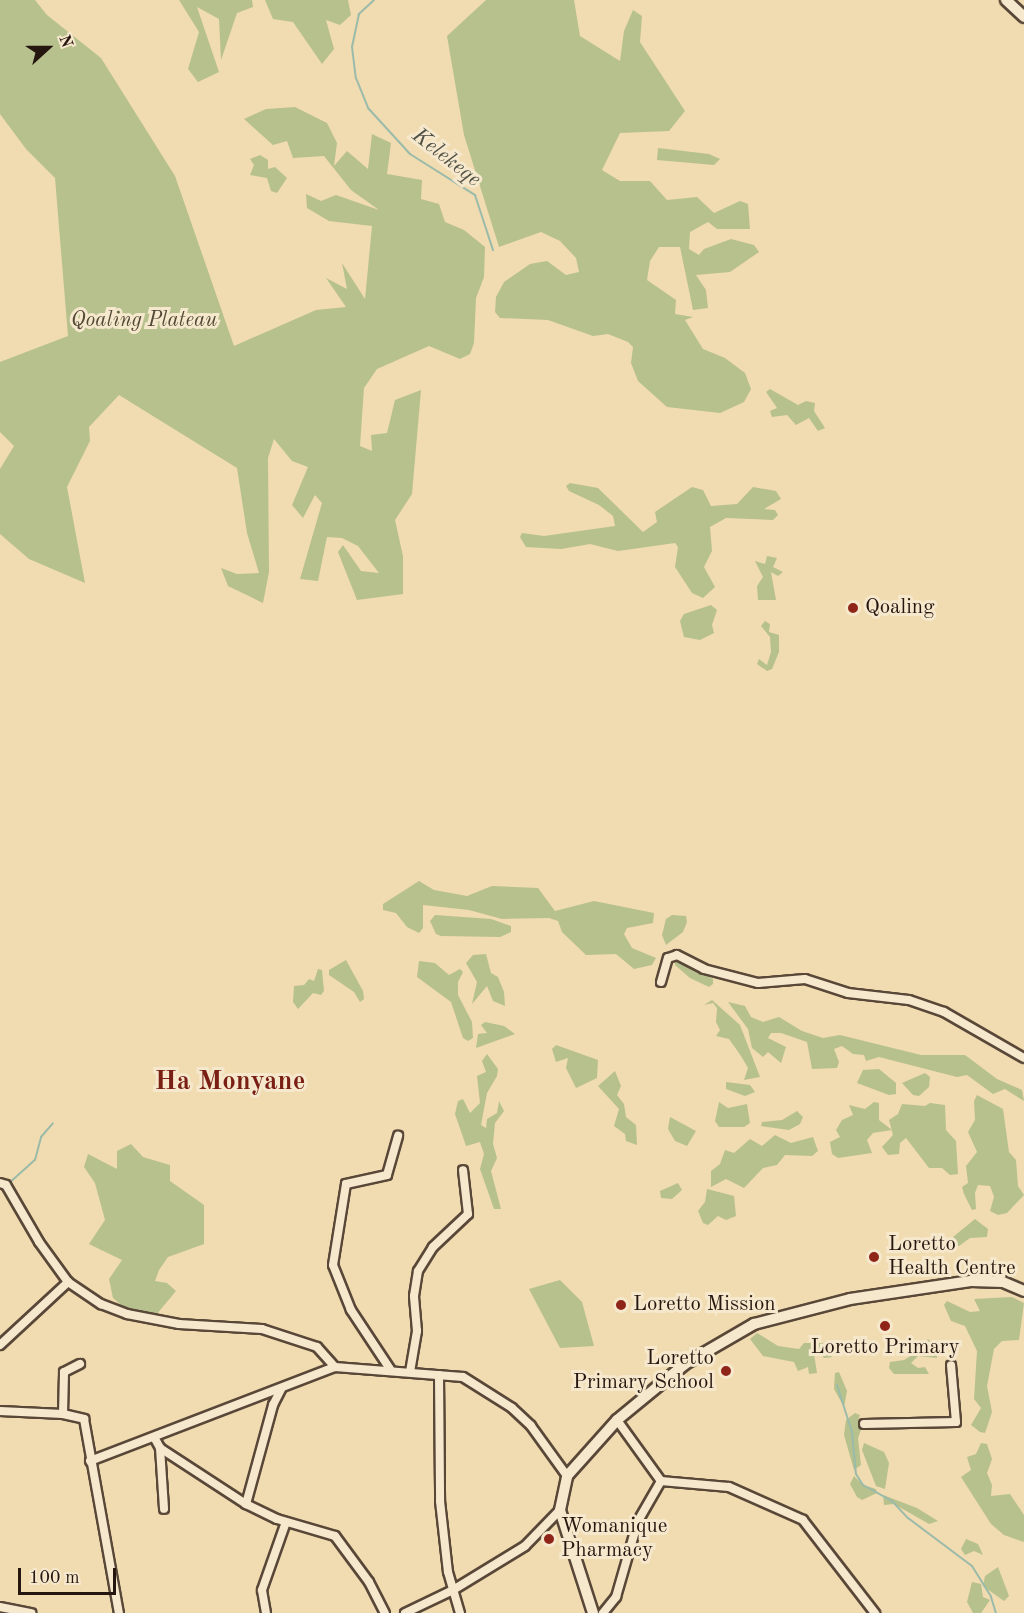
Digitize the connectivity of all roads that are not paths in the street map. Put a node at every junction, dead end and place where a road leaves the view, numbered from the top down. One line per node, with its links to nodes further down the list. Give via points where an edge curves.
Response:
1 (1006, 0): 2 (main road)
2 (1024, 17)
3 (661, 982): 4 (street, via 668,958 677,955 704,969 758,983 805,979 848,993 909,1000 944,1012)
4 (1024, 1058)
5 (398, 1136): 15 (street, via 387,1175 346,1184 333,1265 340,1289)
6 (463, 1170): 16 (street, via 468,1214 433,1247 418,1271 414,1296 417,1331)
7 (0, 1183): 8 (street, via 6,1185)
8 (68, 1282): 10 (street); 14 (street, via 101,1304 127,1314 178,1324 262,1329 316,1347)
9 (1024, 1291): 21 (main road, via 1002,1282 944,1282 787,1313 721,1341 685,1364)
10 (4, 1334): 11 (street)
11 (0, 1344)
12 (80, 1364): 20 (street, via 64,1371)
13 (951, 1365): 22 (street, via 956,1422)
14 (335, 1367): 15 (street); 18 (street)
15 (390, 1370): 16 (street)
16 (410, 1372): 17 (street)
17 (440, 1375): 26 (street, via 463,1377 512,1408 531,1426); 32 (street, via 440,1501)
18 (281, 1389): 23 (street); 28 (street)
19 (0, 1411): 20 (street)
20 (63, 1413): 25 (street, via 84,1419)
21 (617, 1420): 26 (main road); 27 (street)
22 (864, 1424)
23 (154, 1437): 24 (street); 25 (street)
24 (160, 1448): 28 (street); 29 (street)
25 (90, 1461): 35 (street)
26 (567, 1476): 30 (main road)
27 (661, 1482): 41 (street, via 638,1521 616,1597); 42 (street, via 729,1487 803,1520)
28 (246, 1504): 31 (street)
29 (164, 1509)
30 (560, 1510): 32 (street, via 525,1546); 40 (main road)
31 (286, 1522): 36 (street, via 262,1590); 37 (street, via 335,1536 369,1582)
32 (453, 1590): 38 (street); 39 (street)
33 (0, 1607): 34 (street)
34 (26, 1613)
35 (119, 1613)
36 (266, 1613)
37 (385, 1613)
38 (405, 1613)
39 (460, 1613)
40 (593, 1613)
41 (603, 1613)
42 (875, 1613)

